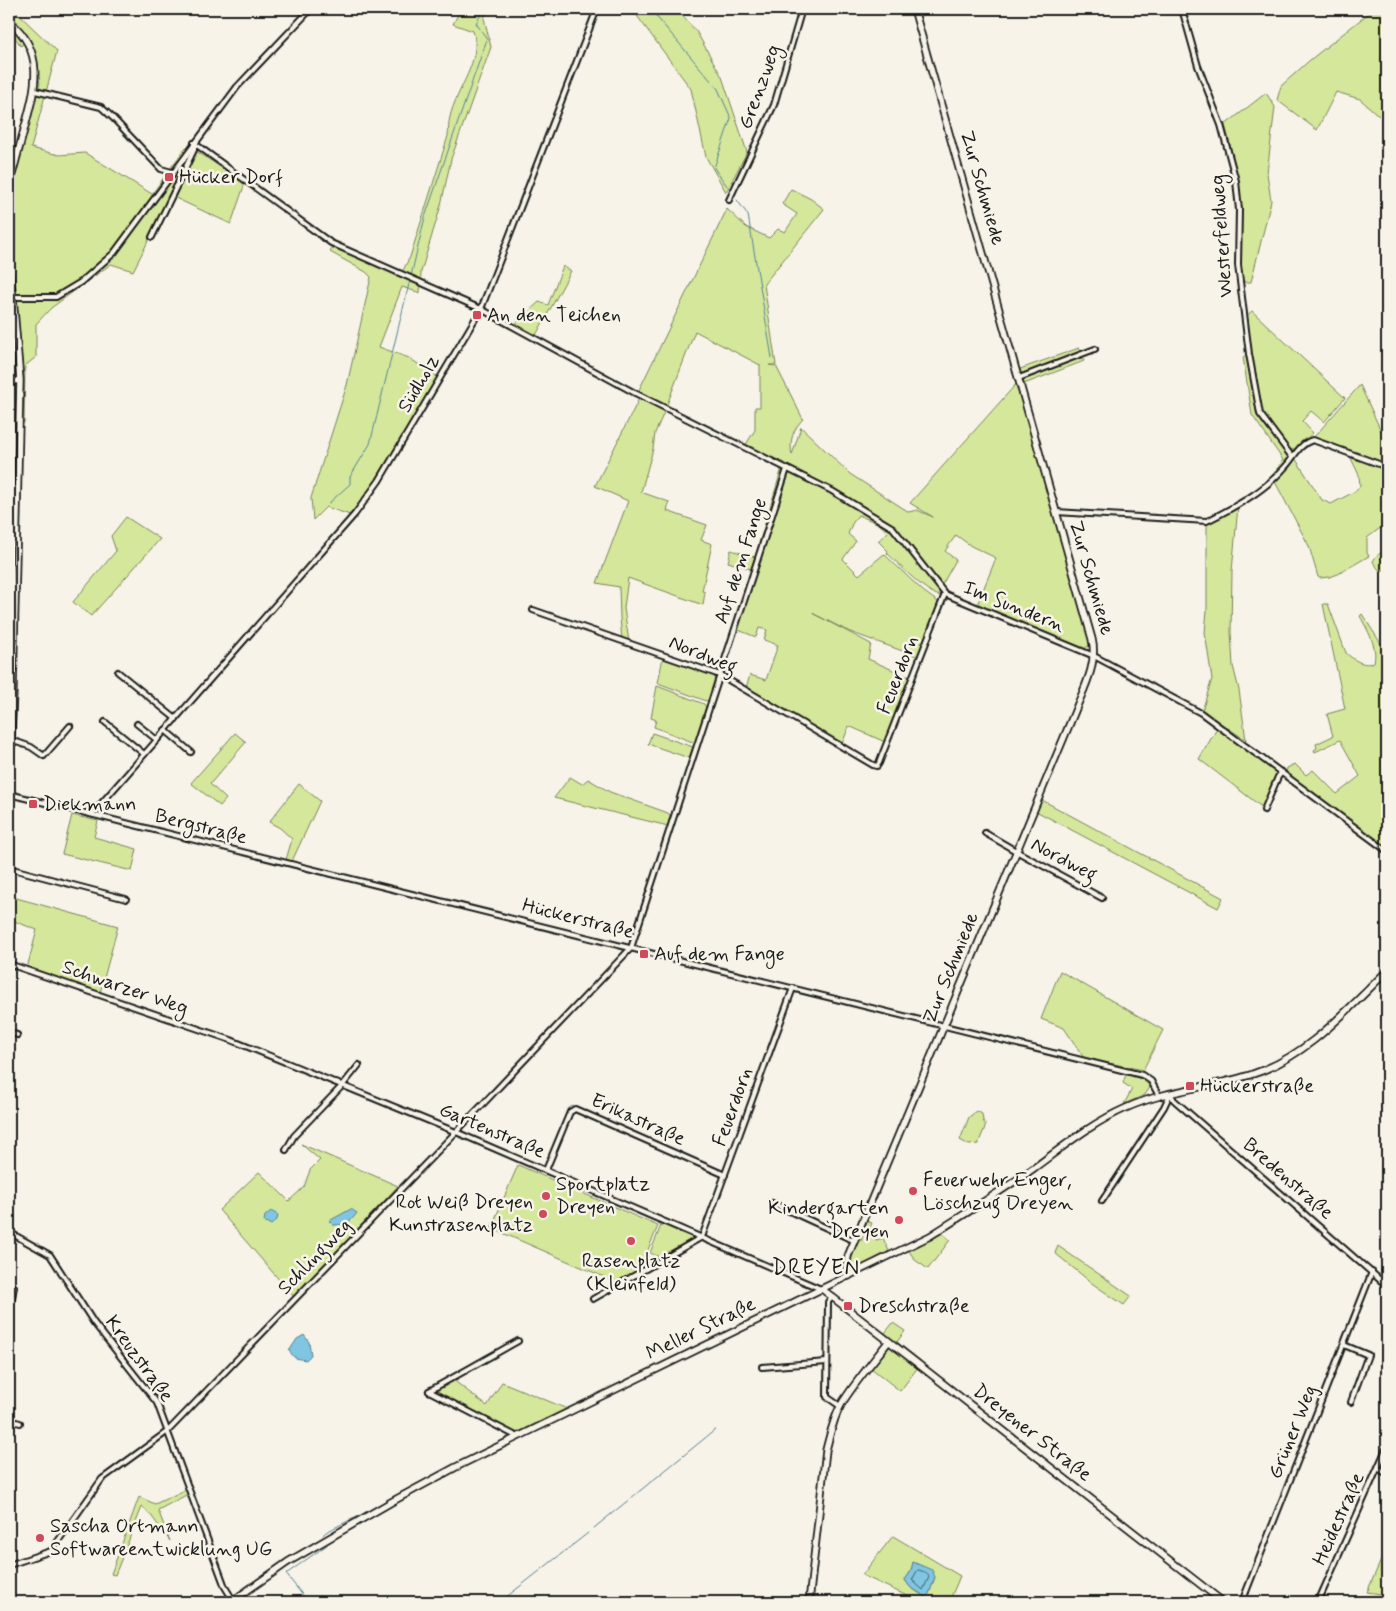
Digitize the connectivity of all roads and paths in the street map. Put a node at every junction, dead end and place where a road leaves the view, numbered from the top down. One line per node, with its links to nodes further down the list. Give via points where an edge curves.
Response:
1 (311, 9): 8 (street, via 237,87)
2 (597, 9): 17 (street, Südholz)
3 (802, 9): 13 (street, Grenzweg, via 774,106)
4 (914, 9): 19 (street, Zur Schmiede)
5 (1182, 9): 22 (street, Westerfeldweg, via 1198,66 1222,125 1236,181 1238,265 1260,414)
6 (9, 21): 7 (street, via 31,51)
7 (35, 91): 9 (street, via 100,107); 12 (street)
8 (194, 144): 10 (street); 14 (street); 17 (street, via 331,243)
9 (161, 169): 10 (street); 11 (street)
10 (172, 172): 11 (street)
11 (168, 177): 16 (street, via 114,253 81,282 56,297)
12 (9, 186)
13 (729, 200)
14 (152, 237)
15 (9, 270): 16 (street)
16 (11, 297): 20 (street)
17 (480, 309): 24 (street, Im Sundern); 31 (street, Südholz, via 370,494)
18 (1095, 349): 19 (street)
19 (1019, 378): 25 (street, Zur Schmiede)
20 (20, 380): 21 (street); 36 (street, via 13,545)
21 (9, 386)
22 (1292, 457): 23 (street, via 1313,440); 25 (street, via 1272,481 1206,521)
23 (1387, 467)
24 (787, 469): 26 (street, Im Sundern, via 832,491 893,528); 30 (street, Auf dem Fange)
25 (1056, 512): 28 (street, Zur Schmiede)
26 (945, 594): 28 (street, Im Sundern); 40 (street, Feuerdorn)
27 (533, 610): 30 (street, Nordweg)
28 (1094, 656): 41 (street, Im Sundern, via 1201,713); 48 (street, Zur Schmiede, via 1078,703)
29 (118, 672): 31 (street)
30 (720, 674): 40 (street, Nordweg); 53 (street, Auf dem Fange)
31 (176, 719): 35 (street, Südholz)
32 (105, 722): 39 (street)
33 (137, 724): 37 (street)
34 (70, 726): 36 (street, via 44,756)
35 (165, 730): 37 (street, Südholz); 38 (street)
36 (11, 740): 42 (street)
37 (157, 740): 39 (street, Südholz)
38 (190, 752)
39 (144, 754): 45 (street, Südholz)
40 (877, 766)
41 (1282, 772): 44 (street); 47 (street, Im Sundern)
42 (9, 774)
43 (9, 794): 45 (street, Bergstraße)
44 (1264, 810)
45 (92, 814): 50 (street, Bergstraße)
46 (985, 832): 48 (street, Nordweg)
47 (1387, 851)
48 (1016, 852): 51 (street, Nordweg); 57 (street, Zur Schmiede)
49 (9, 868): 52 (street)
50 (358, 880): 53 (street, Hückerstraße)
51 (1102, 898)
52 (126, 899)
53 (631, 948): 56 (street, Hückerstraße); 65 (street, Schlingweg)
54 (9, 964): 60 (street, Schwarzer Weg)
55 (1387, 970): 63 (street, Meller Straße, via 1315,1038 1275,1066 1236,1079)
56 (793, 988): 57 (street, Hückerstraße); 68 (street, Feuerdorn)
57 (945, 1026): 64 (street, Hückerstraße, via 1142,1075 1151,1081); 73 (street, Zur Schmiede)
58 (9, 1032): 59 (street)
59 (17, 1035)
60 (231, 1040): 62 (street, Gartenstraße)
61 (359, 1065): 62 (street)
62 (342, 1086): 65 (street, Gartenstraße); 66 (street, via 294,1136)
63 (1170, 1093): 64 (street, Meller Straße); 69 (street); 74 (street, Bredenstraße, via 1174,1100)
64 (1159, 1096): 75 (street, Meller Straße, via 1099,1122 930,1236)
65 (456, 1132): 67 (street, Gartenstraße); 91 (street, Schlingweg)
66 (286, 1150)
67 (546, 1170): 68 (street, Erikastraße, via 570,1112 576,1109); 72 (street, Gartenstraße)
68 (725, 1175): 72 (street, Feuerdorn)
69 (1102, 1201)
70 (772, 1204): 73 (street)
71 (9, 1232): 91 (street, Kreuzstraße, via 50,1255 94,1323 157,1403)
72 (702, 1237): 78 (street, Gartenstraße); 80 (street)
73 (855, 1241): 75 (street, Zur Schmiede, via 847,1260)
74 (1372, 1272): 76 (street, Bredenstraße); 84 (street, Grüner Weg)
75 (850, 1276): 78 (street, Meller Straße)
76 (1387, 1286)
77 (14, 1287): 81 (street)
78 (822, 1289): 79 (street, Dreyener Straße); 92 (street, Meller Straße)
79 (832, 1297): 83 (street, Dreyener Straße); 85 (street, via 828,1302)
80 (593, 1300)
81 (9, 1314)
82 (518, 1341): 92 (street, via 429,1391)
83 (888, 1342): 88 (street); 99 (street, Dreyener Straße)
84 (1344, 1344): 87 (street, via 1368,1355); 100 (street, Grüner Weg)
85 (827, 1362): 86 (street); 88 (street, via 827,1397)
86 (762, 1367)
87 (1351, 1402)
88 (840, 1406): 98 (street, via 826,1450)
89 (9, 1420): 90 (street)
90 (20, 1423)
91 (168, 1431): 96 (street, Schlingweg, via 102,1479 51,1551); 97 (street, Kreuzstraße)
92 (519, 1437): 97 (street, Meller Straße, via 384,1506 288,1562)
93 (1387, 1448): 94 (street, Heidestraße)
94 (1378, 1468): 95 (street); 101 (street, Heidestraße)
95 (1387, 1474)
96 (9, 1565)
97 (232, 1601)
98 (809, 1602)
99 (1223, 1602)
100 (1242, 1602)
101 (1318, 1602)

